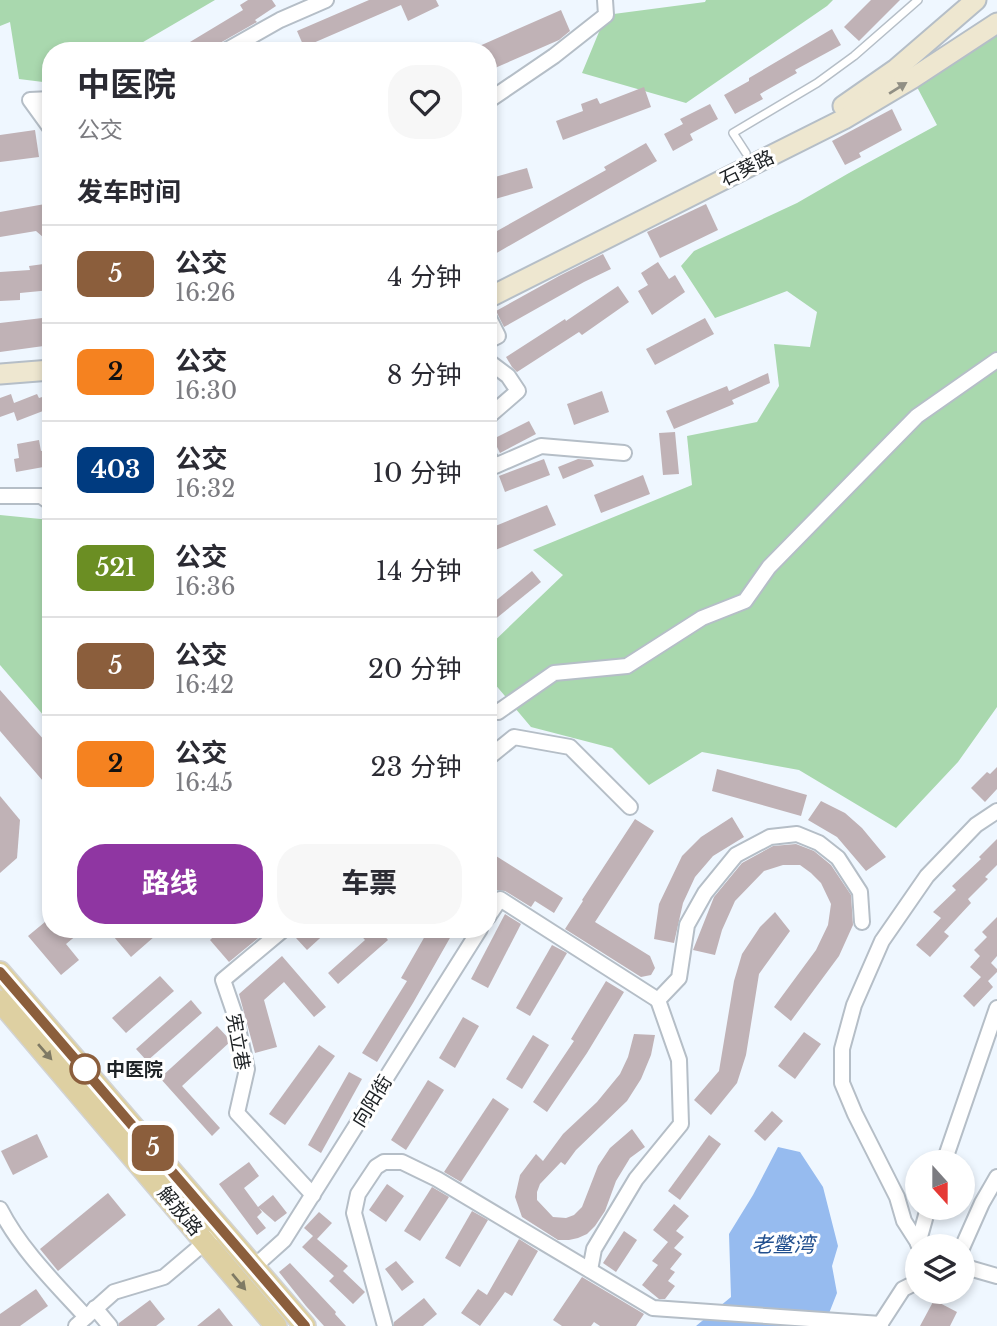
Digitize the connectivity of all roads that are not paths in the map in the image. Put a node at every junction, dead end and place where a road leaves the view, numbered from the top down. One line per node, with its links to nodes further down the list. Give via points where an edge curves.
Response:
1 (326, 0): 6 (street)
2 (605, 0): 7 (street, via 606,15)
3 (918, 0): 10 (lane, via 855,56 733,133)
4 (976, 0): 10 (main road, via 855,98)
5 (997, 23): 12 (main road, 石葵路, one-way to 5, via 844,120)
6 (241, 42)
7 (497, 95)
8 (42, 99): 9 (street, via 30,100)
9 (42, 117)
10 (746, 153): 11 (main road)
11 (497, 281)
12 (497, 294)
13 (997, 360): 24 (street, via 917,416 769,567 745,601 702,618 627,666 554,673)
14 (497, 368): 19 (street, via 517,391)
15 (42, 371): 16 (main road)
16 (0, 374)
17 (42, 383): 18 (main road)
18 (0, 386)
19 (497, 409)
20 (624, 453): 21 (street, via 541,446)
21 (497, 465)
22 (0, 496): 23 (street)
23 (42, 497)
24 (498, 712)
25 (497, 751): 26 (street, via 514,737 570,747)
26 (630, 807)
27 (997, 811): 40 (street, via 976,825 927,876 882,941 854,1005 842,1049 842,1083)
28 (497, 904): 33 (street, via 500,899)
29 (862, 922): 33 (street, via 860,892 838,858 797,834 770,837 736,855 705,893 687,925 679,978)
30 (274, 938): 38 (street, 宪立巷, via 223,981 247,1069 237,1113)
31 (474, 938): 38 (street, 向阳街)
32 (0, 972): 42 (main road, 解放路)
33 (658, 1000): 44 (street, via 679,1060 681,1124 636,1179 594,1249)
34 (0, 1001): 42 (main road, 解放路, one-way to 42)
35 (997, 1008): 36 (street)
36 (948, 1150)
37 (997, 1177): 41 (street)
38 (313, 1195): 43 (street, 向阳街, via 284,1240)
39 (0, 1209): 48 (street, via 11,1230)
40 (912, 1234)
41 (968, 1234)
42 (214, 1236): 43 (main road, 解放路); 48 (street, via 164,1277 114,1292); 51 (main road, 解放路, one-way to 51)
43 (255, 1266): 52 (main road, 解放路)
44 (590, 1270): 49 (street, via 653,1308); 53 (street, via 437,1179 402,1162 384,1162 358,1194 354,1213)
45 (975, 1270): 46 (street)
46 (997, 1276)
47 (905, 1288): 49 (street)
48 (86, 1317): 50 (street)
49 (880, 1325)
50 (110, 1326)
51 (276, 1326)
52 (305, 1326)
53 (385, 1326)

